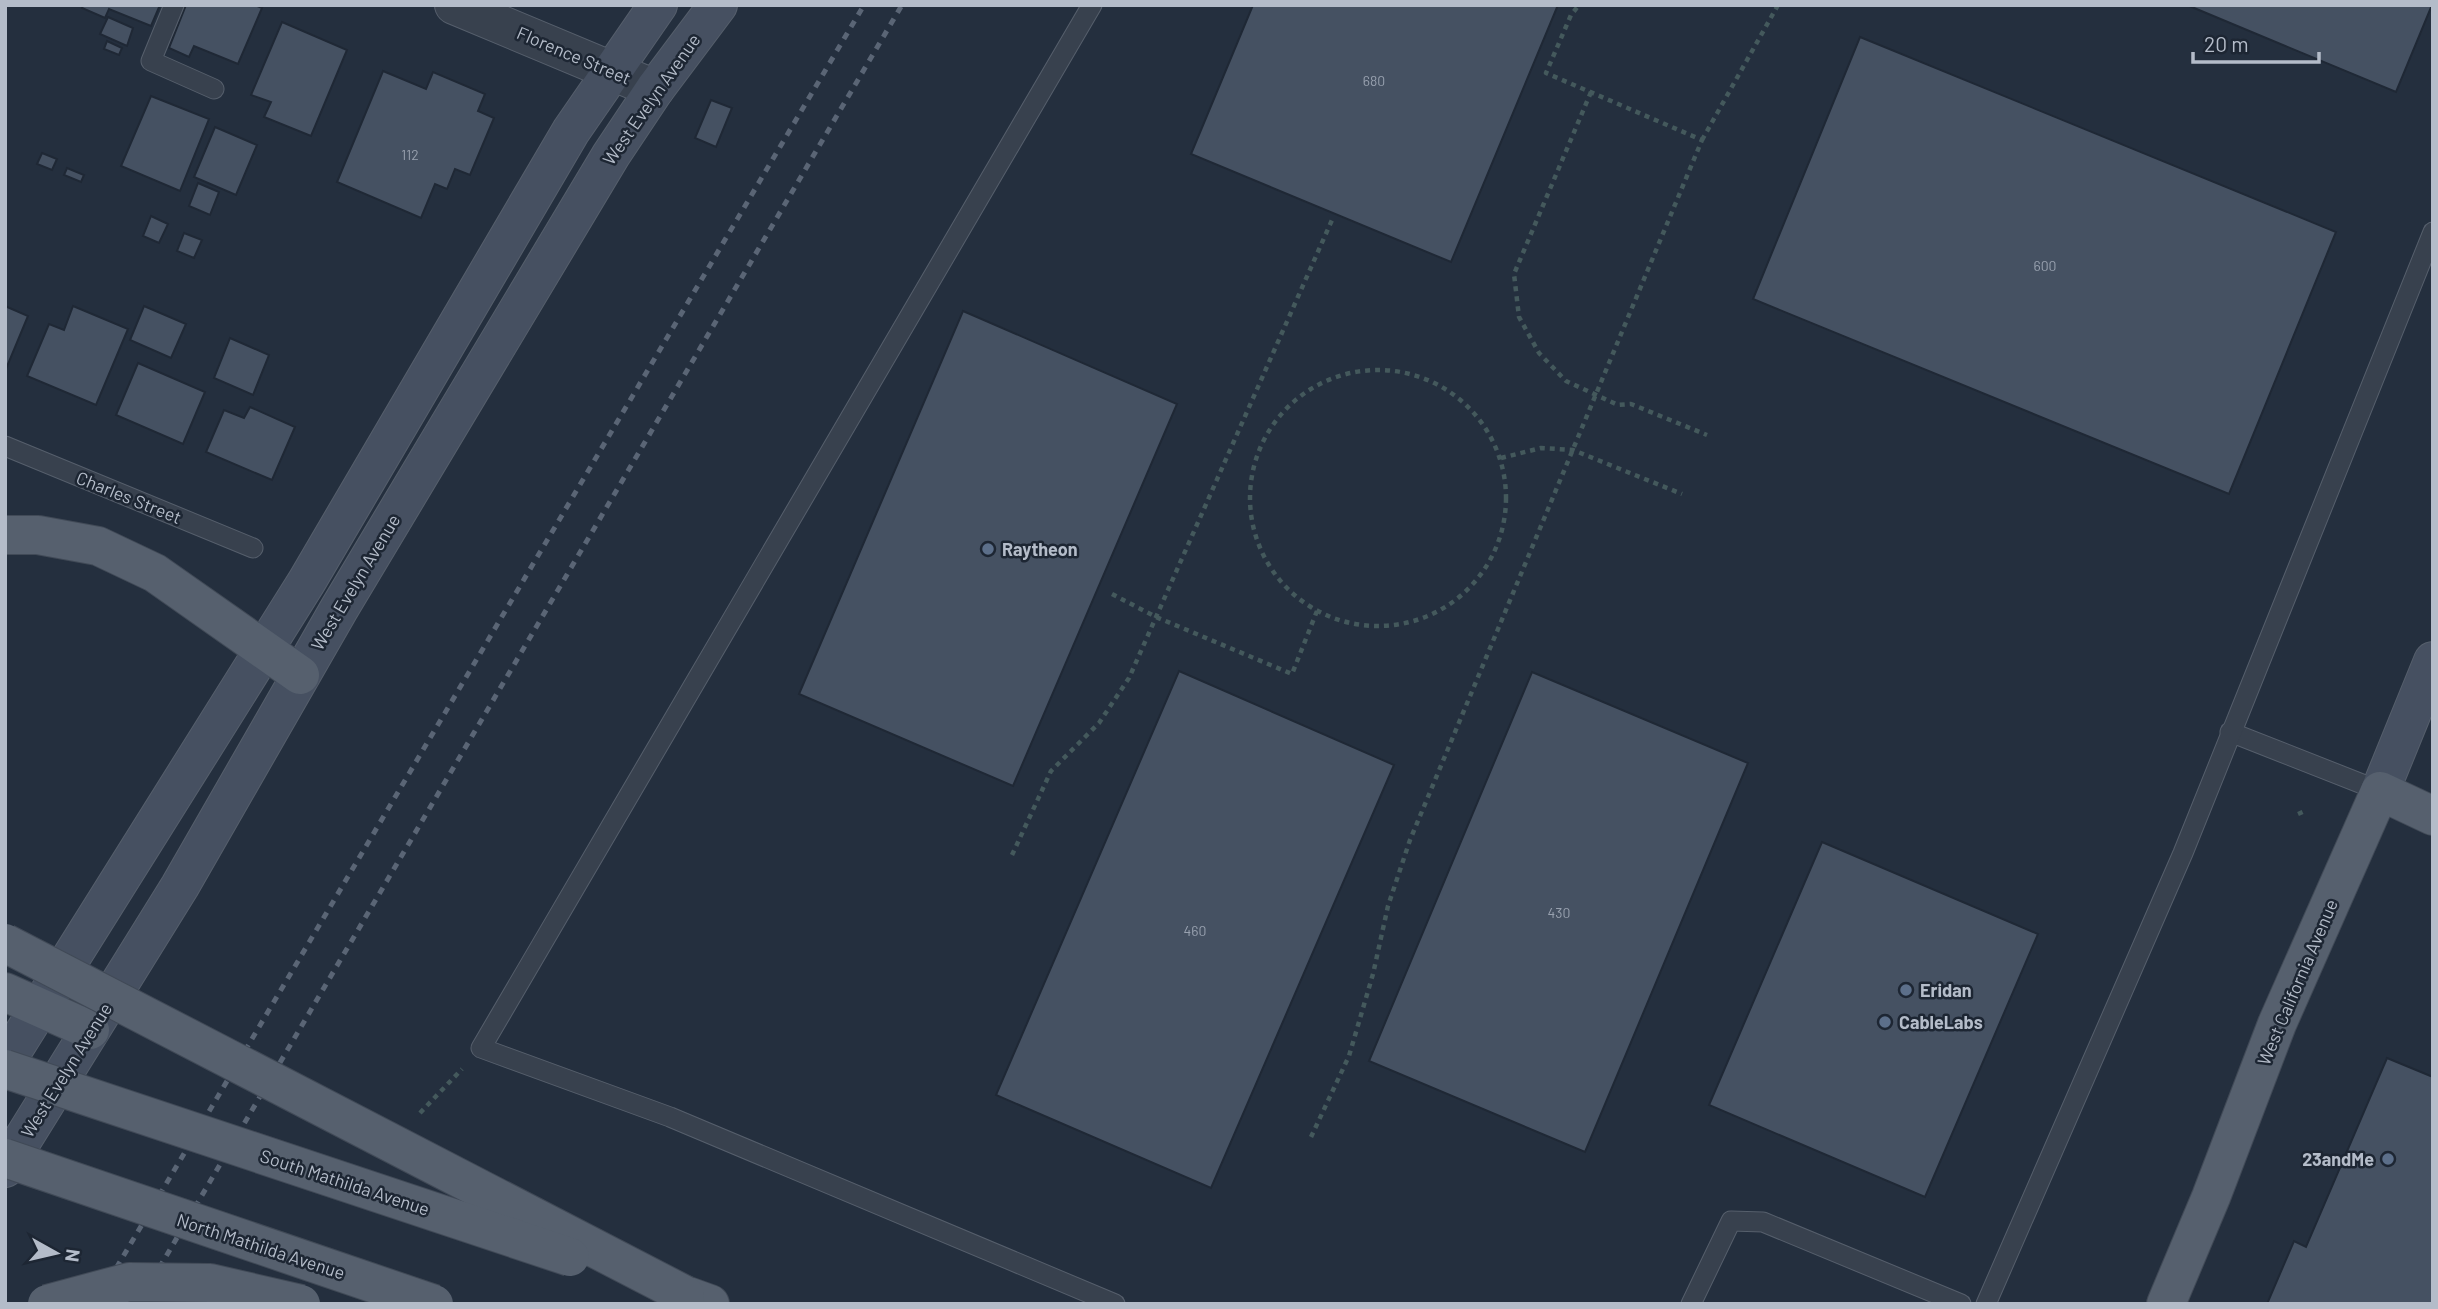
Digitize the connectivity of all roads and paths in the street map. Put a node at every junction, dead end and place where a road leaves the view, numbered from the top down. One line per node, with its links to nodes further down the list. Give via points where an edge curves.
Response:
1 (174, 5): 9 (lane, via 151,61)
2 (454, 5): 8 (street, Florence Street)
3 (657, 5): 8 (main road)
4 (718, 5): 10 (main road, West Evelyn Avenue)
5 (1092, 5): 39 (lane)
6 (1579, 5): 11 (path, via 1570,15 1546,73)
7 (1778, 5): 12 (path)
8 (611, 71): 10 (street, Florence Street); 26 (main road)
9 (214, 89)
10 (655, 89): 28 (main road, West Evelyn Avenue, via 534,281)
11 (1591, 92): 12 (path); 15 (path, via 1514,274 1519,317 1539,352 1566,381)
12 (1702, 140): 15 (path)
13 (1332, 220): 25 (path)
14 (2433, 232): 29 (lane)
15 (1596, 395): 16 (path); 18 (path)
16 (1707, 435)
17 (5, 446): 22 (lane, Charles Street)
18 (1573, 450): 19 (path, via 1541,447); 20 (path); 43 (path, via 1410,840 1349,1056)
19 (1501, 457): 24 (path, via 1506,515 1486,569 1468,591 1419,620 1390,626 1362,626); 24 (path, via 1471,408 1423,377 1395,370 1338,375 1289,405 1270,427 1257,453 1250,510 1268,565 1286,588)
20 (1682, 494)
21 (5, 535): 26 (main road, via 38,535 98,546 155,573)
22 (253, 548)
23 (1112, 594): 25 (path)
24 (1317, 611): 25 (path, via 1292,674)
25 (1156, 617): 34 (path, via 1129,678 1099,723 1051,771)
26 (262, 649): 28 (main road); 37 (main road)
27 (2433, 662): 30 (main road, West California Avenue)
28 (300, 675): 38 (main road, West Evelyn Avenue, via 180,886)
29 (2230, 732): 30 (lane); 53 (lane, via 2183,853)
30 (2380, 791): 33 (main road); 54 (main road, West California Avenue, via 2264,1055)
31 (2305, 811): 32 (path)
32 (2298, 814)
33 (2433, 816)
34 (1012, 855)
35 (5, 943): 46 (main road, bridge)
36 (5, 992): 37 (main road)
37 (41, 1007): 38 (main road); 40 (main road)
38 (90, 1030): 45 (main road, West Evelyn Avenue)
39 (481, 1048): 42 (path); 50 (lane, via 670,1117)
40 (5, 1063)
41 (5, 1069): 46 (main road, South Mathilda Avenue, bridge)
42 (416, 1116)
43 (1311, 1137)
44 (5, 1158): 49 (main road, North Mathilda Avenue, bridge)
45 (5, 1168)
46 (697, 1300)
47 (47, 1304): 48 (main road, bridge, via 130,1282 210,1283)
48 (301, 1304)
49 (435, 1304)
50 (1115, 1304)
51 (1691, 1304): 52 (lane, via 1731,1221 1763,1222)
52 (1961, 1304)
53 (1986, 1304)
54 (2166, 1304)

